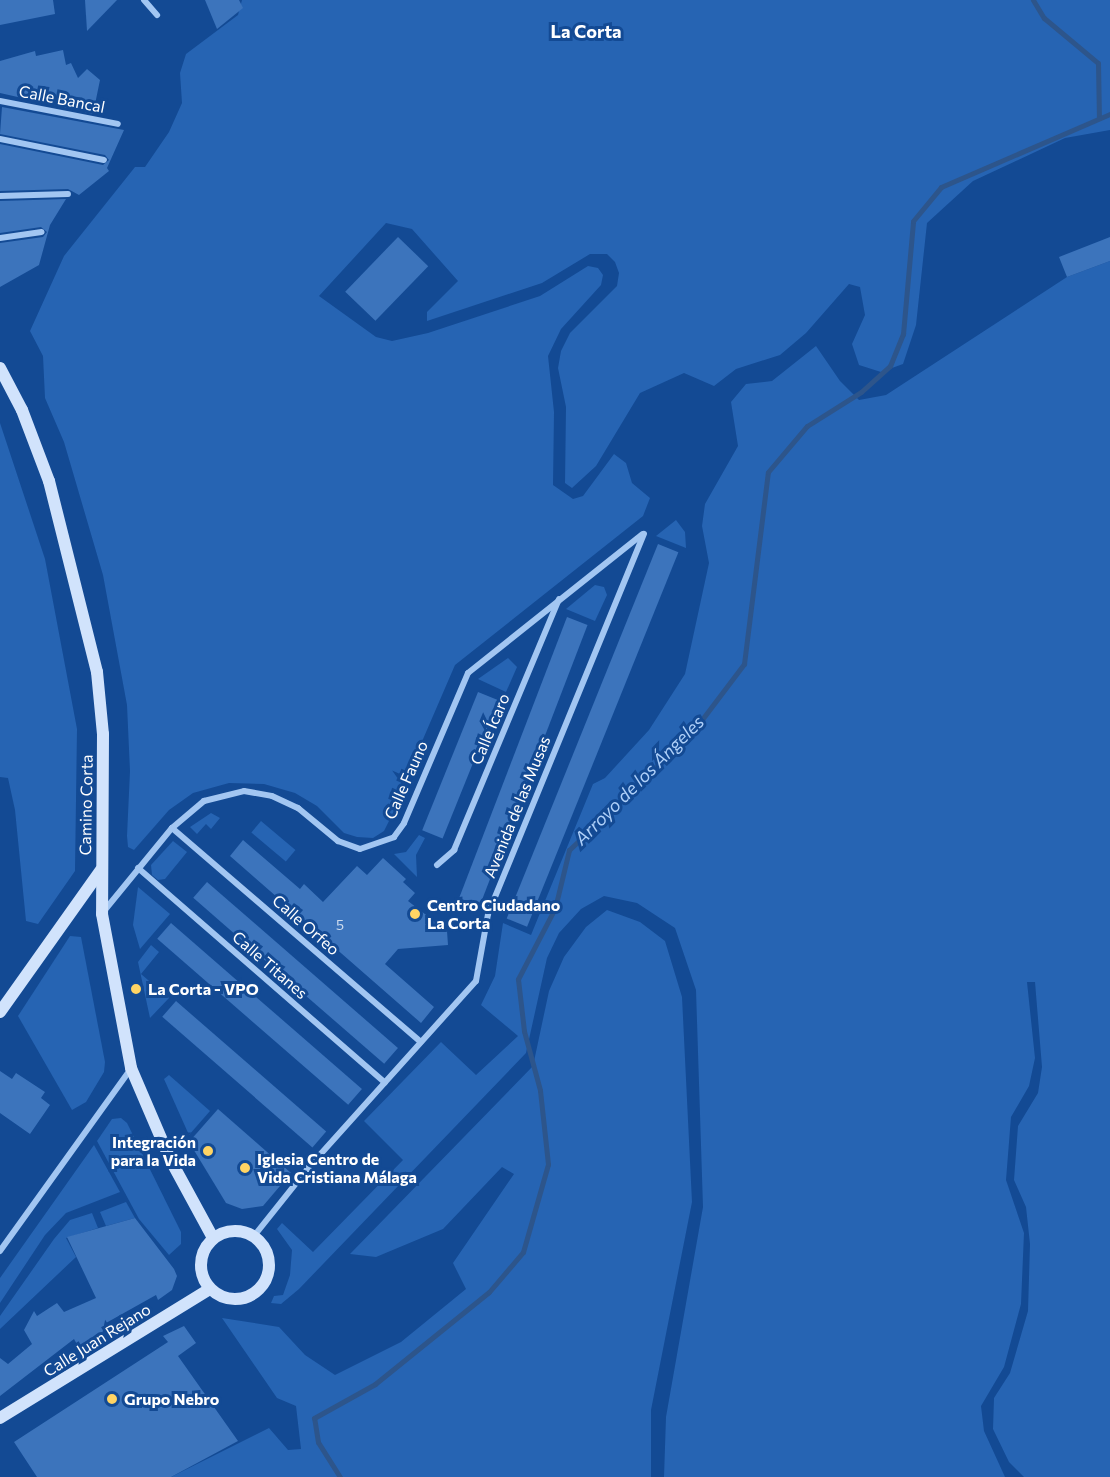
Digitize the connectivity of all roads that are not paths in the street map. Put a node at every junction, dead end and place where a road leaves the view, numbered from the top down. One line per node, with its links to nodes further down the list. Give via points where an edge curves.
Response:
1 (144, 0): 2 (street)
2 (157, 15)
3 (0, 101): 4 (street, Calle Bancal)
4 (118, 124)
5 (0, 139): 6 (street)
6 (104, 160)
7 (68, 194): 8 (street)
8 (0, 196)
9 (42, 232): 10 (street)
10 (0, 238)
11 (0, 368): 17 (street, Camino Corta, via 22,410 49,481 97,672 103,734)
12 (644, 534): 13 (street, Calle Fauno); 20 (street, Avenida de las Musas, via 488,914 476,981)
13 (559, 598): 14 (street, Calle Fauno, via 468,673 404,823 394,837 360,849 338,841 298,808 272,796 244,791 204,801); 15 (street, Calle Ícaro, via 454,850)
14 (172, 828): 16 (street, Calle Fauno); 20 (street, Calle Orfeo)
15 (437, 865)
16 (138, 868): 18 (street, Calle Fauno); 22 (street, Calle Titanes)
17 (101, 870): 18 (street, Camino Corta); 19 (street)
18 (102, 914): 21 (street, Camino Corta)
19 (0, 1012)
20 (421, 1042): 22 (street, Avenida de las Musas)
21 (131, 1068): 24 (street, Camino Corta, via 170,1160); 25 (street)
22 (385, 1083): 23 (street, Avenida de las Musas)
23 (254, 1236): 24 (street, via 233,1230); 26 (street, via 267,1252 269,1272 260,1290 242,1299 225,1298)
24 (213, 1238): 26 (street, via 202,1254 201,1273)
25 (0, 1251)
26 (210, 1289): 27 (street, Calle Juan Rejano)
27 (0, 1418)

